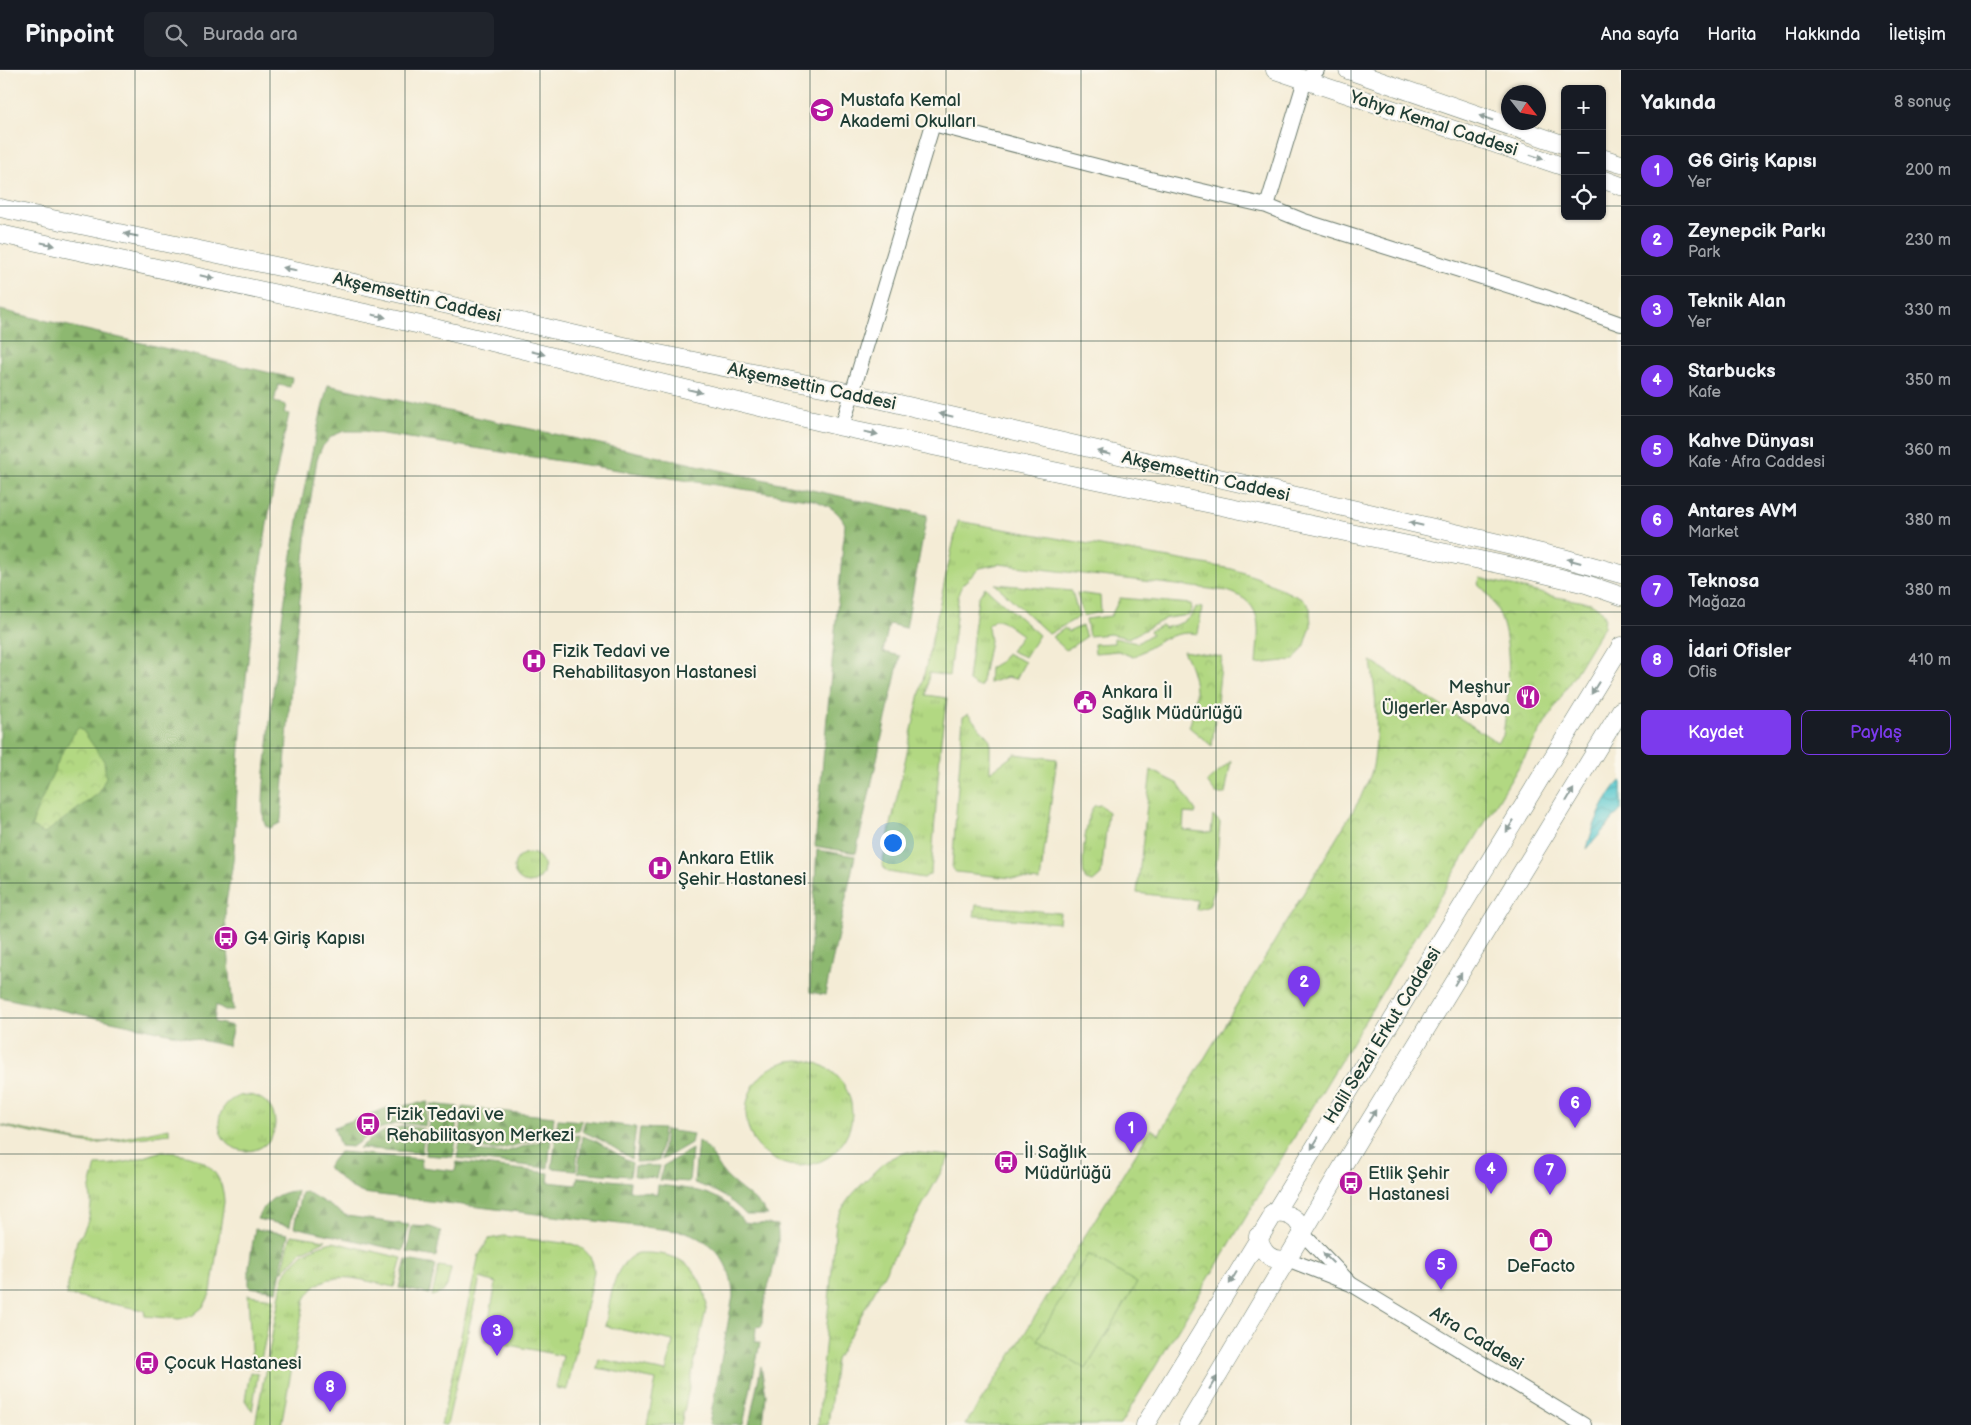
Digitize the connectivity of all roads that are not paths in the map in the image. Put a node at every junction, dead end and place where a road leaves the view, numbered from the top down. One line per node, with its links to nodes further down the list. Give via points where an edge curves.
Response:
1 (1275, 70): 3 (main road, Yahya Kemal Caddesi)
2 (1348, 70): 4 (main road, Yahya Kemal Caddesi, one-way to 2)
3 (1311, 75): 7 (main road, Yahya Kemal Caddesi, one-way to 7); 10 (street)
4 (1561, 144)
5 (1606, 159): 6 (main road)
6 (1621, 164)
7 (1561, 165)
8 (1606, 180): 9 (main road)
9 (1621, 186)
10 (1267, 206): 13 (street, via 1304,221); 14 (street, via 933,124)
11 (0, 208): 14 (main road, Akşemsettin Caddesi, one-way to 11)
12 (0, 234): 15 (main road, Akşemsettin Caddesi, one-way to 15, via 430,327)
13 (1621, 324)
14 (852, 393): 15 (street); 16 (main road, Akşemsettin Caddesi, one-way to 14, via 1573,560)
15 (842, 426): 17 (main road, Akşemsettin Caddesi, one-way to 17, via 1523,569)
16 (1621, 574)
17 (1621, 596)
18 (1621, 646): 20 (main road, Halil Sezai Erkut Caddesi, one-way to 20)
19 (1621, 710): 21 (main road, Halil Sezai Erkut Caddesi, one-way to 19)
20 (1272, 1213): 21 (main road, via 1294,1217); 22 (main road, Halil Sezai Erkut Caddesi)
21 (1303, 1234): 23 (main road, Halil Sezai Erkut Caddesi); 24 (street, Afra Caddesi, one-way to 21)
22 (1258, 1236): 23 (main road, via 1268,1256); 25 (main road, Halil Sezai Erkut Caddesi, one-way to 25)
23 (1287, 1260): 24 (street, Afra Caddesi); 26 (main road, Halil Sezai Erkut Caddesi, one-way to 23)
24 (1352, 1284): 27 (street, Afra Caddesi)
25 (1145, 1425)
26 (1188, 1425)
27 (1584, 1425)

